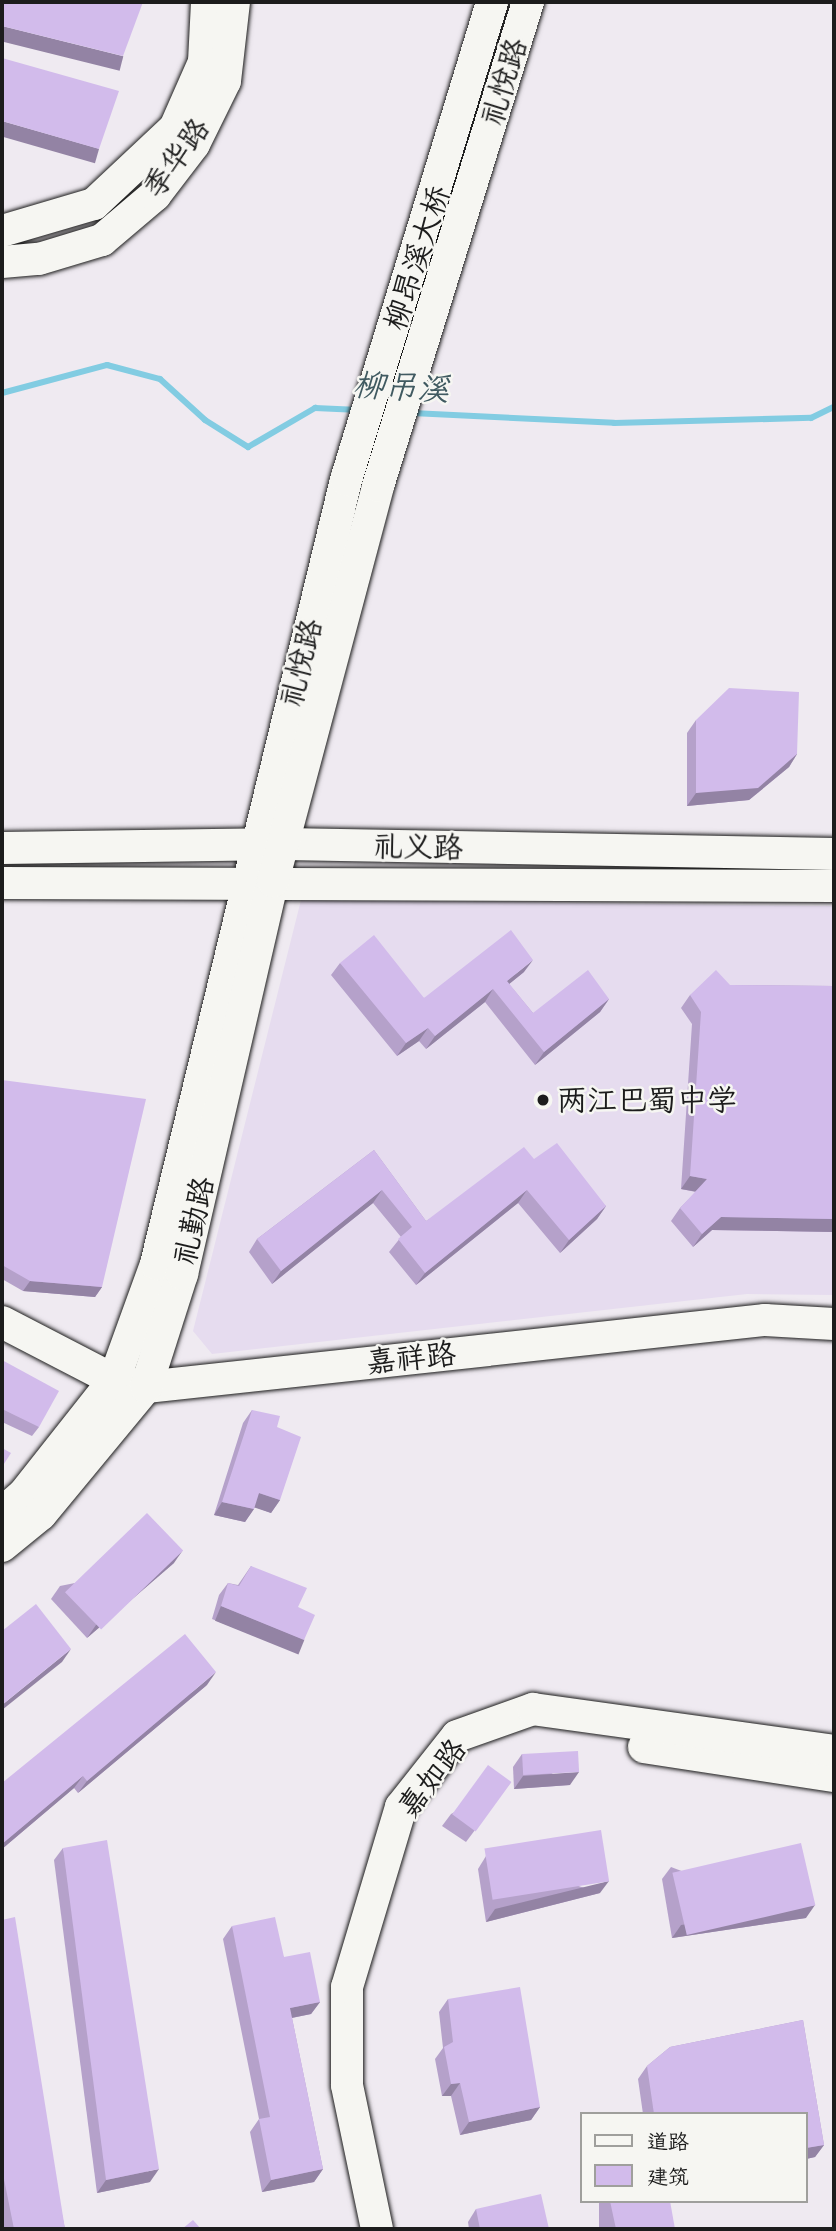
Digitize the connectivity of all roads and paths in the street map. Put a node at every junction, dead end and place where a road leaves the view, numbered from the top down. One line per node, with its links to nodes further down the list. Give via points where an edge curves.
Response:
1 (208, 2): 7 (main road, 季华路, via 204,62 175,128 94,204)
2 (234, 2): 8 (main road, 季华路, via 225,81 194,144 155,195 102,240 39,259)
3 (492, 2): 5 (main road, 礼悦路)
4 (528, 2): 6 (main road, 礼悦路)
5 (449, 155): 9 (main road, 柳昂溪大桥)
6 (480, 162): 10 (main road, 柳昂溪大桥)
7 (2, 232)
8 (2, 262)
9 (346, 480): 11 (main road, 礼悦路)
10 (378, 486): 11 (main road, 礼悦路)
11 (270, 845): 12 (main road, 礼义路); 13 (main road, 礼义路); 14 (main road, 礼勤路)
12 (2, 848)
13 (834, 855)
14 (259, 882): 15 (main road, 礼义路); 16 (main road, 礼义路); 19 (main road, 礼勤路, via 156,1264); 20 (main road, 礼勤路, via 182,1274)
15 (2, 883)
16 (834, 886)
17 (2, 1322): 19 (main road, 嘉祥路)
18 (834, 1324): 20 (main road, 嘉祥路, via 765,1320)
19 (114, 1380): 20 (main road, 嘉祥路); 21 (main road, 礼勤路, via 24,1494)
20 (146, 1387): 22 (main road, 礼勤路, via 41,1514)
21 (2, 1513)
22 (2, 1546)
23 (834, 1751): 25 (main road, 嘉如路, via 533,1709 457,1736 401,1807 347,1987 347,2085)
24 (834, 1776): 26 (main road, 嘉如路, via 536,1730 470,1751 417,1814 387,1897 366,1988 367,2085)
25 (377, 2229)
26 (397, 2229)

